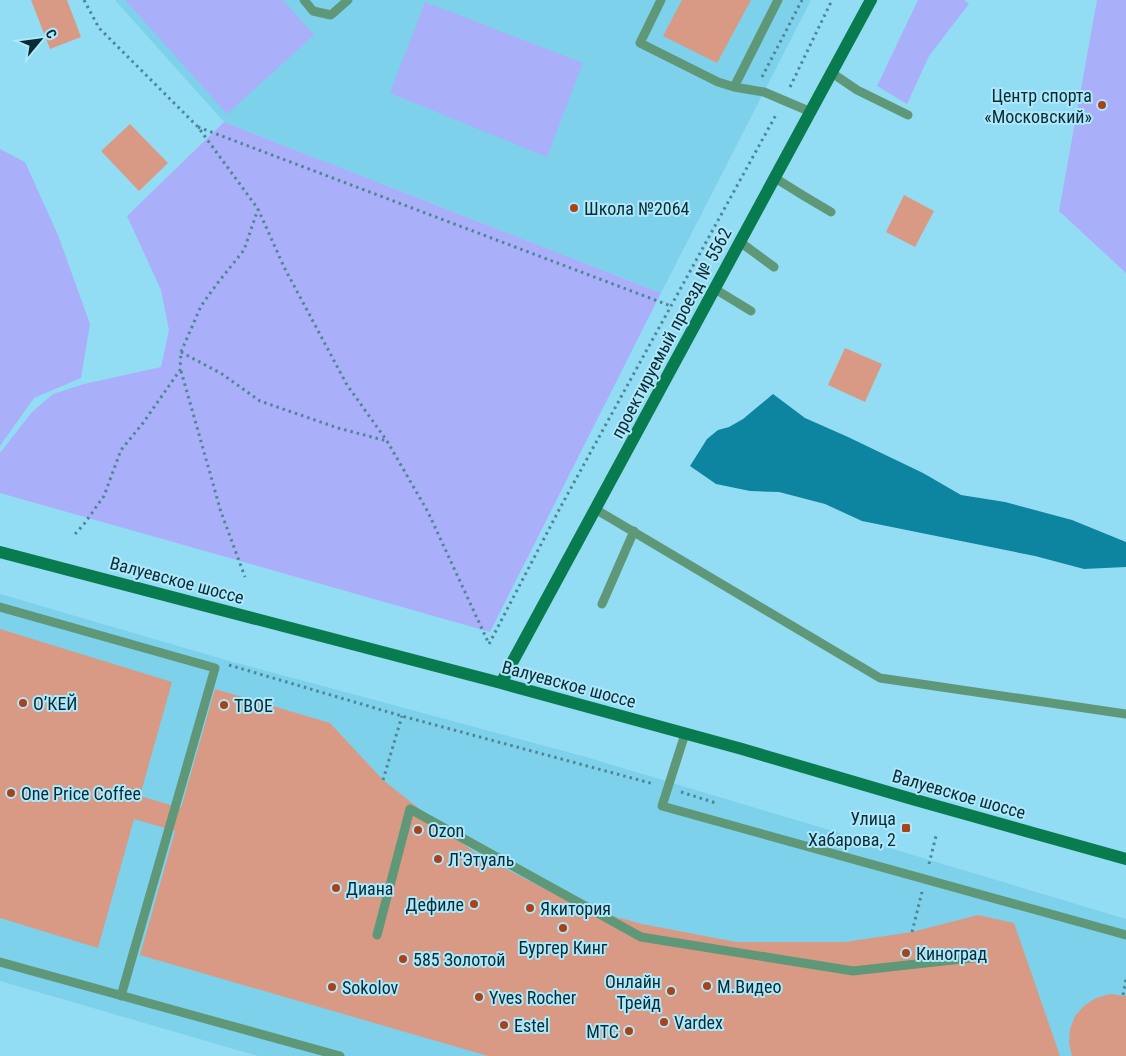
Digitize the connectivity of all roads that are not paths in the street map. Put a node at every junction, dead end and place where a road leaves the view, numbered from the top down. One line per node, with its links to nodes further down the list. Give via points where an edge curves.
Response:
1 (304, 0): 2 (lane, via 313,11 332,15)
2 (348, 0)
3 (661, 0): 7 (lane, via 640,43)
4 (778, 0): 7 (lane)
5 (871, 0): 6 (main road, проектируемый проезд № 5562)
6 (832, 73): 8 (main road, проектируемый проезд № 5562); 9 (lane, via 857,90)
7 (734, 87): 8 (lane, via 764,92)
8 (811, 112): 10 (main road, проектируемый проезд № 5562)
9 (908, 115)
10 (775, 178): 11 (lane); 12 (main road, проектируемый проезд № 5562)
11 (832, 212)
12 (740, 242): 13 (lane); 14 (main road, проектируемый проезд № 5562)
13 (774, 267)
14 (715, 289): 15 (lane); 16 (main road, проектируемый проезд № 5562)
15 (751, 311)
16 (595, 509): 17 (lane); 21 (main road, проектируемый проезд № 5562)
17 (634, 531): 19 (lane); 22 (lane, via 880,678)
18 (0, 552): 21 (main road, Валуевское шоссе)
19 (602, 604)
20 (0, 607): 29 (lane, via 219,666)
21 (501, 683): 23 (main road, Валуевское шоссе)
22 (1126, 714)
23 (685, 734): 24 (main road, Валуевское шоссе); 25 (lane, via 662,806)
24 (1126, 859)
25 (1126, 934)
26 (377, 935): 27 (lane, via 410,808 641,937 853,971)
27 (980, 957)
28 (0, 962): 29 (lane)
29 (121, 996): 30 (lane)
30 (340, 1056)

